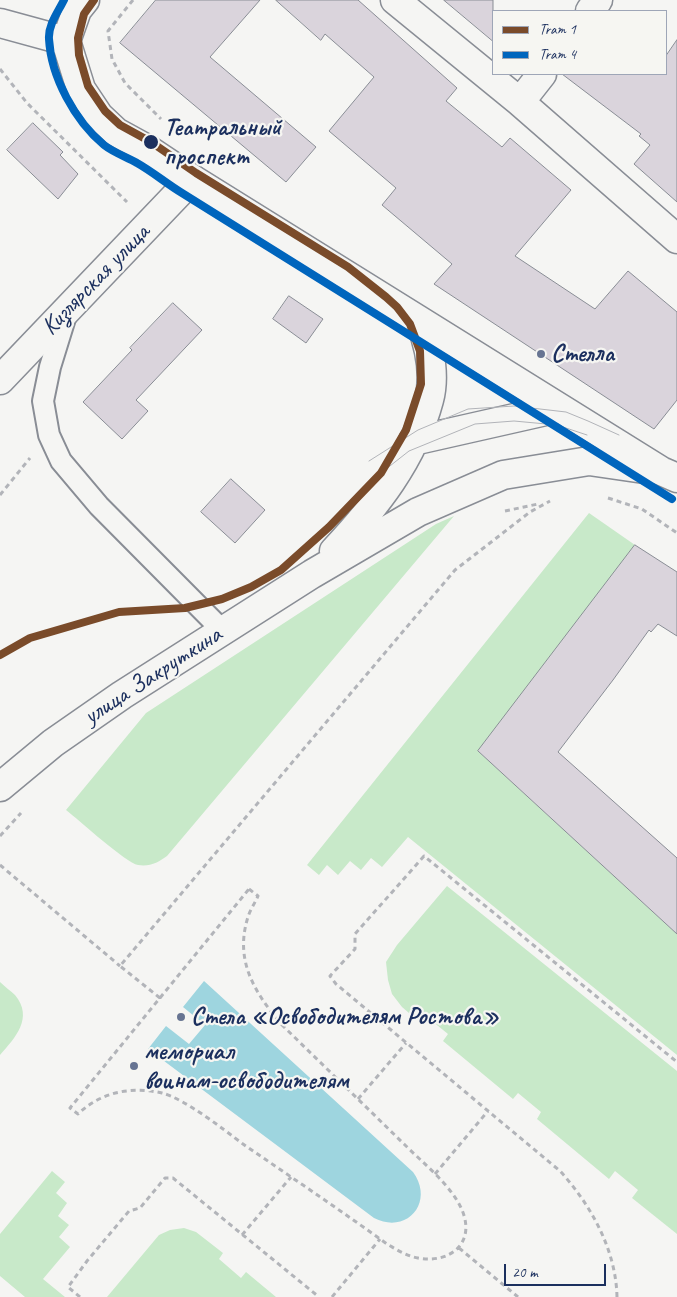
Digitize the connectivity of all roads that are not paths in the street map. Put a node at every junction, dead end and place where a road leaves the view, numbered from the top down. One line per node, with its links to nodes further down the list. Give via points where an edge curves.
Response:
1 (85, 0): 4 (street, via 77,10)
2 (395, 0): 6 (street)
3 (0, 23): 4 (street)
4 (66, 41): 7 (street, via 81,89 99,116 116,132)
5 (541, 75): 6 (street)
6 (520, 102): 8 (street)
7 (192, 179): 9 (street, Кизлярская улица); 10 (street)
8 (677, 239)
9 (67, 310): 11 (street, Кизлярская улица); 16 (lane, via 43,401 49,435 61,461 99,506)
10 (420, 321): 12 (street); 13 (street, улица Закруткина, via 431,361 430,399)
11 (0, 380)
12 (559, 408): 13 (street); 14 (street)
13 (413, 441): 15 (street, улица Закруткина, via 387,489)
14 (673, 473): 15 (street, улица Закруткина, via 589,461 503,475 418,512)
15 (312, 574): 16 (street, улица Закруткина)
16 (223, 631): 17 (street, улица Закруткина, via 53,743)
17 (0, 787)

